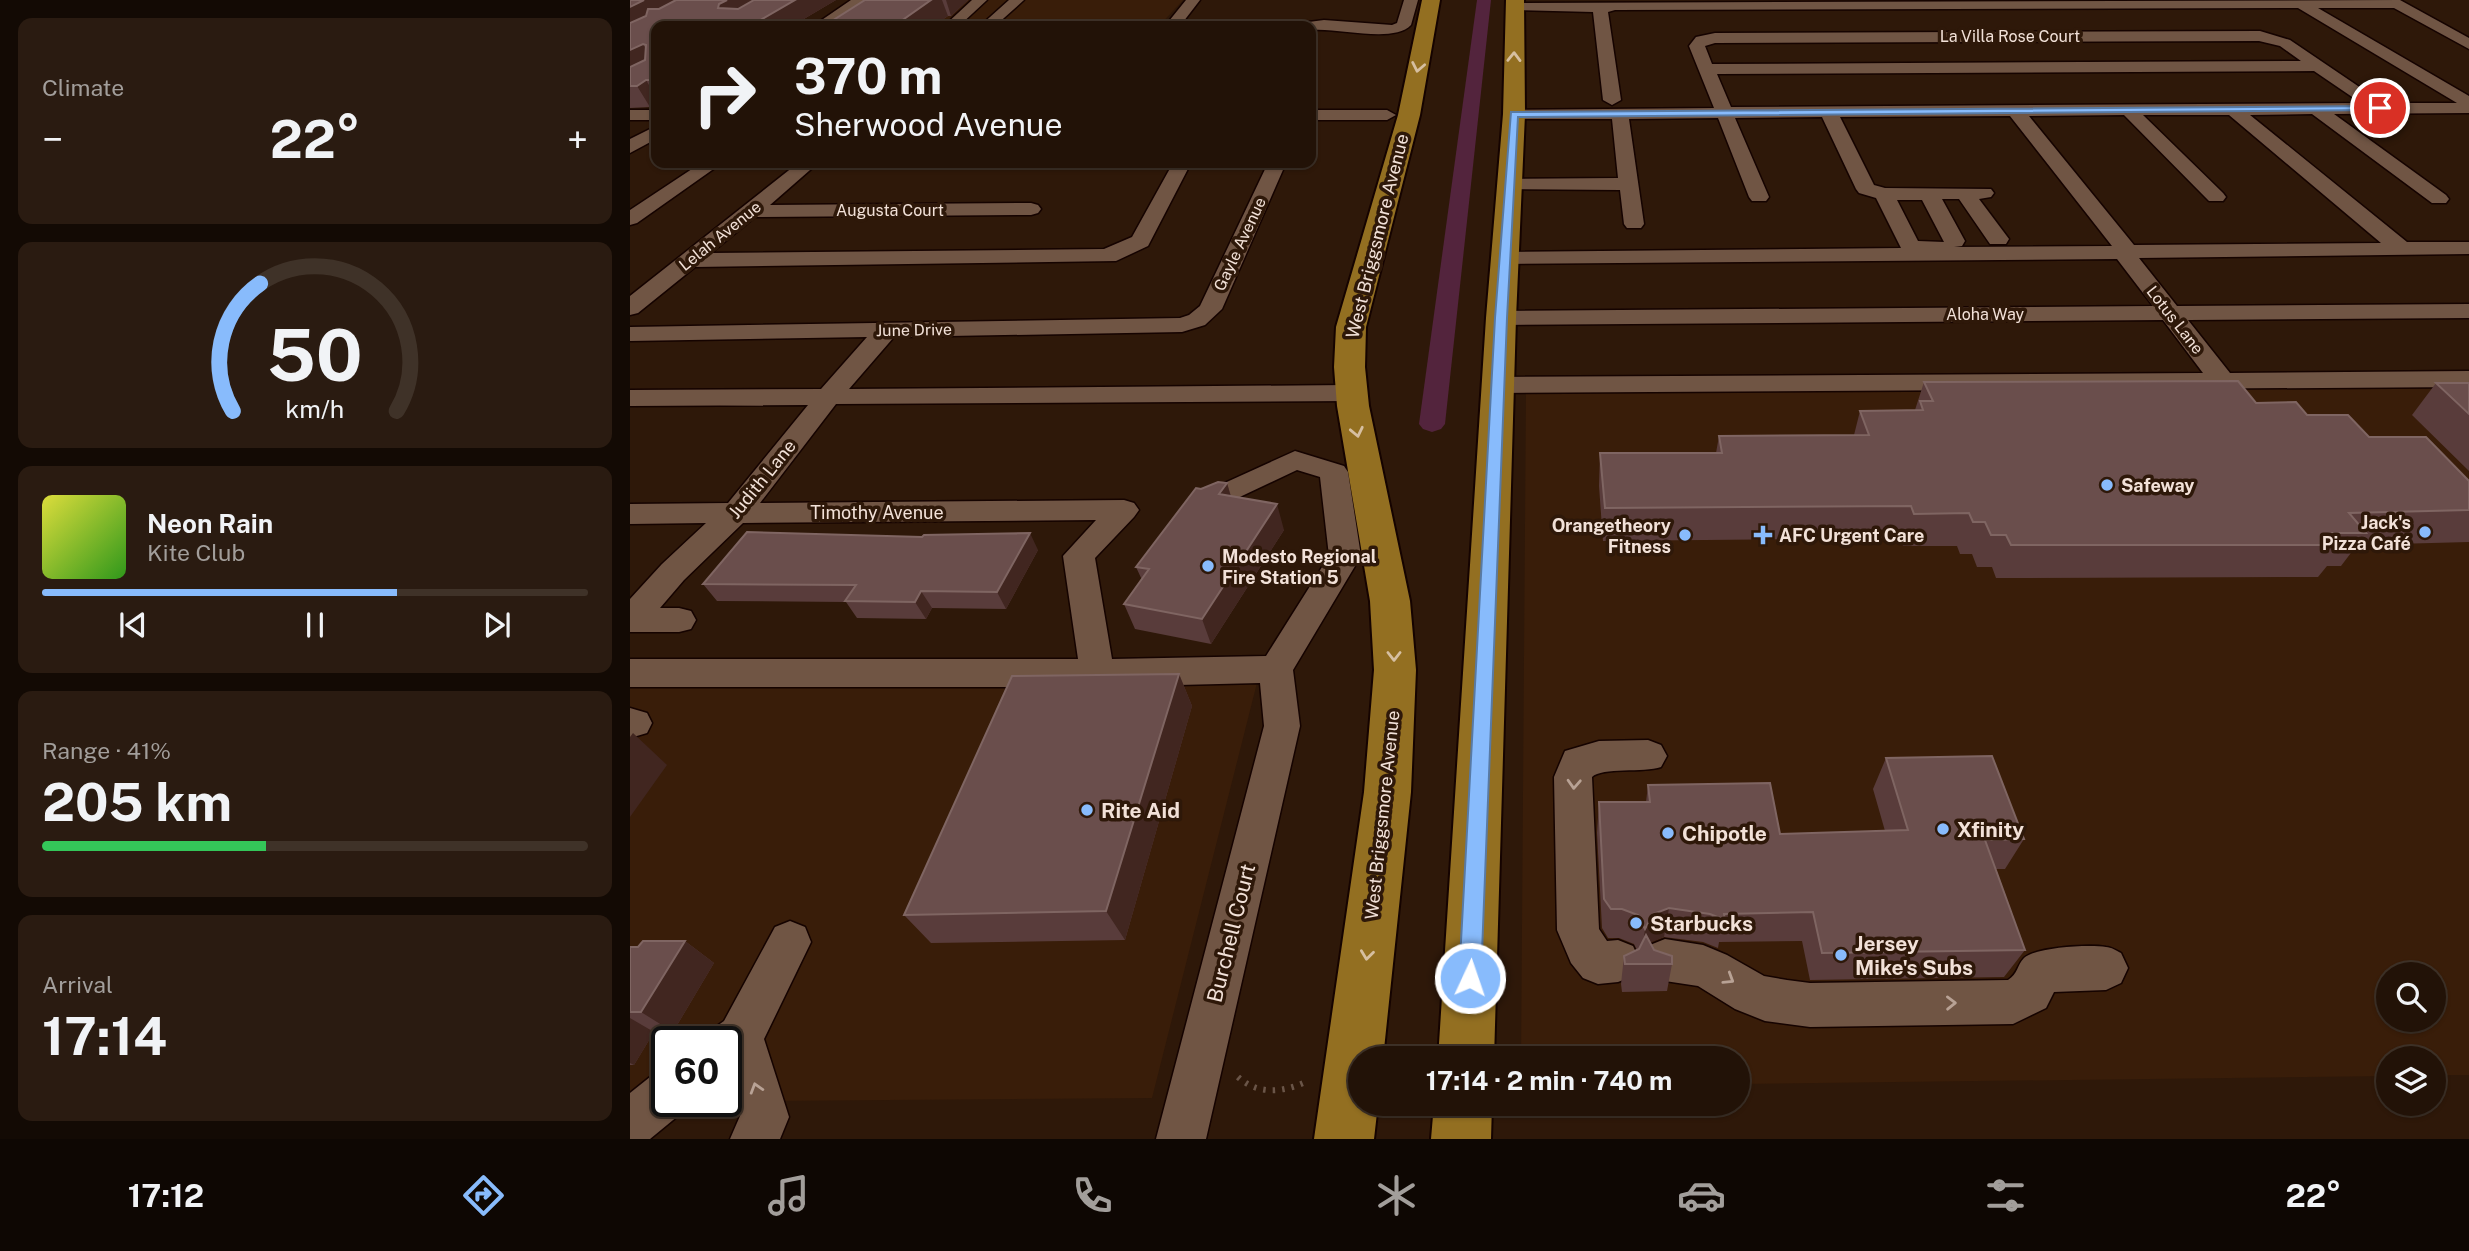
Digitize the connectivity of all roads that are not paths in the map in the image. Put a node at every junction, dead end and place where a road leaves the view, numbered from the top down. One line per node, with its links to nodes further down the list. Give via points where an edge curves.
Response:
1 (861, 0): 13 (street)
2 (980, 0): 15 (street)
3 (1017, 0): 16 (street)
4 (1193, 0): 17 (street)
5 (1411, 0): 18 (street, via 1404,25 1394,30)
6 (1431, 0): 75 (main road, West Briggsmore Avenue, one-way to 75, via 1409,115 1351,327)
7 (2394, 2): 10 (street); 20 (street)
8 (1515, 3): 11 (street); 31 (main road, one-way to 8)
9 (1924, 3): 10 (street); 11 (street); 19 (street)
10 (2301, 4): 23 (street)
11 (1605, 8): 24 (street, via 1600,9)
12 (862, 20): 14 (street)
13 (828, 21)
14 (850, 21)
15 (958, 21)
16 (992, 21)
17 (1175, 21)
18 (1316, 31)
19 (1955, 36): 21 (street, La Villa Rose Court, via 2249,35 2277,40); 22 (street, La Villa Rose Court, via 1709,38 1697,46)
20 (2469, 44)
21 (2318, 65): 22 (street); 25 (street, La Villa Rose Court)
22 (1706, 69): 32 (street, La Villa Rose Court)
23 (2469, 106): 25 (street)
24 (1616, 107): 31 (street); 32 (street); 46 (street)
25 (2380, 108): 27 (street)
26 (2233, 109): 27 (street); 28 (street); 60 (street)
27 (2316, 109): 52 (street)
28 (2128, 110): 30 (street); 50 (street)
29 (1829, 113): 30 (street); 32 (street); 48 (street, via 1866,188)
30 (2017, 113): 38 (street, Lotus Lane)
31 (1514, 114): 47 (main road)
32 (1725, 114): 51 (street, La Villa Rose Court)
33 (630, 115): 36 (street)
34 (1316, 115): 35 (street)
35 (1387, 115)
36 (651, 116)
37 (1911, 128): 38 (street)
38 (2031, 129): 62 (street, Lotus Lane, via 2122,242)
39 (651, 134): 40 (street)
40 (630, 147)
41 (1547, 167): 46 (street)
42 (706, 168): 55 (street)
43 (803, 168): 54 (street, Lelah Avenue)
44 (1179, 168): 64 (street, via 1140,241 1108,256)
45 (1275, 168): 69 (street, Gayle Avenue, via 1210,309)
46 (1627, 175): 47 (street); 56 (street)
47 (1510, 185): 63 (main road)
48 (1884, 194): 49 (street); 59 (street, via 1911,247 1950,246)
49 (1929, 194): 58 (street, via 1974,193); 59 (street)
50 (2216, 197)
51 (1759, 198)
52 (2439, 199)
53 (1031, 209): 54 (street, Augusta Court)
54 (750, 211): 64 (street, Lelah Avenue)
55 (630, 219)
56 (1634, 224)
57 (2097, 238): 58 (street)
58 (1998, 239): 59 (street)
59 (1954, 241)
60 (2401, 248): 61 (street); 62 (street)
61 (2469, 248)
62 (2127, 256): 63 (street); 67 (street, Lotus Lane)
63 (1505, 259): 68 (main road)
64 (690, 260): 65 (street, Lelah Avenue)
65 (630, 308)
66 (2469, 311): 67 (street, Aloha Way)
67 (2169, 313): 68 (street, Aloha Way); 73 (street, Lotus Lane)
68 (1501, 318): 74 (main road)
69 (1196, 320): 70 (street, June Drive, via 1172,326)
70 (886, 331): 71 (street, June Drive); 76 (street, Judith Lane)
71 (630, 334)
72 (2469, 379): 73 (street)
73 (2222, 380): 74 (street)
74 (1499, 385): 92 (main road)
75 (1349, 393): 76 (street); 99 (main road, West Briggsmore Avenue, one-way to 99, via 1388,577 1394,639 1394,730)
76 (828, 397): 77 (street); 79 (street, Judith Lane)
77 (630, 398)
78 (1208, 502): 83 (street, via 1295,460 1334,472 1345,556)
79 (736, 513): 80 (street, Timothy Avenue); 81 (street, Judith Lane); 85 (street, Timothy Avenue, via 1124,510 1079,556)
80 (630, 514)
81 (630, 620): 82 (street)
82 (679, 620)
83 (1276, 669): 85 (street); 98 (street, Burchell Court, via 1282,726)
84 (630, 673): 85 (street)
85 (1097, 673)
86 (1648, 756): 89 (street, one-way to 89, via 1578,762 1573,777 1578,930 1598,962)
87 (790, 942): 91 (street)
88 (1665, 960): 90 (street, one-way to 90, via 1705,965 1752,993 1781,1003 1810,1005 2013,1002 2031,992 2040,973)
89 (1618, 961)
90 (2106, 968)
91 (742, 1026)
92 (1467, 1046)
93 (742, 1063): 97 (street, one-way to 93, via 765,1117)
94 (651, 1107): 96 (street)
95 (1462, 1116): 100 (main road)
96 (630, 1124)
97 (755, 1139)
98 (1181, 1139)
99 (1344, 1139)
100 (1461, 1139)

